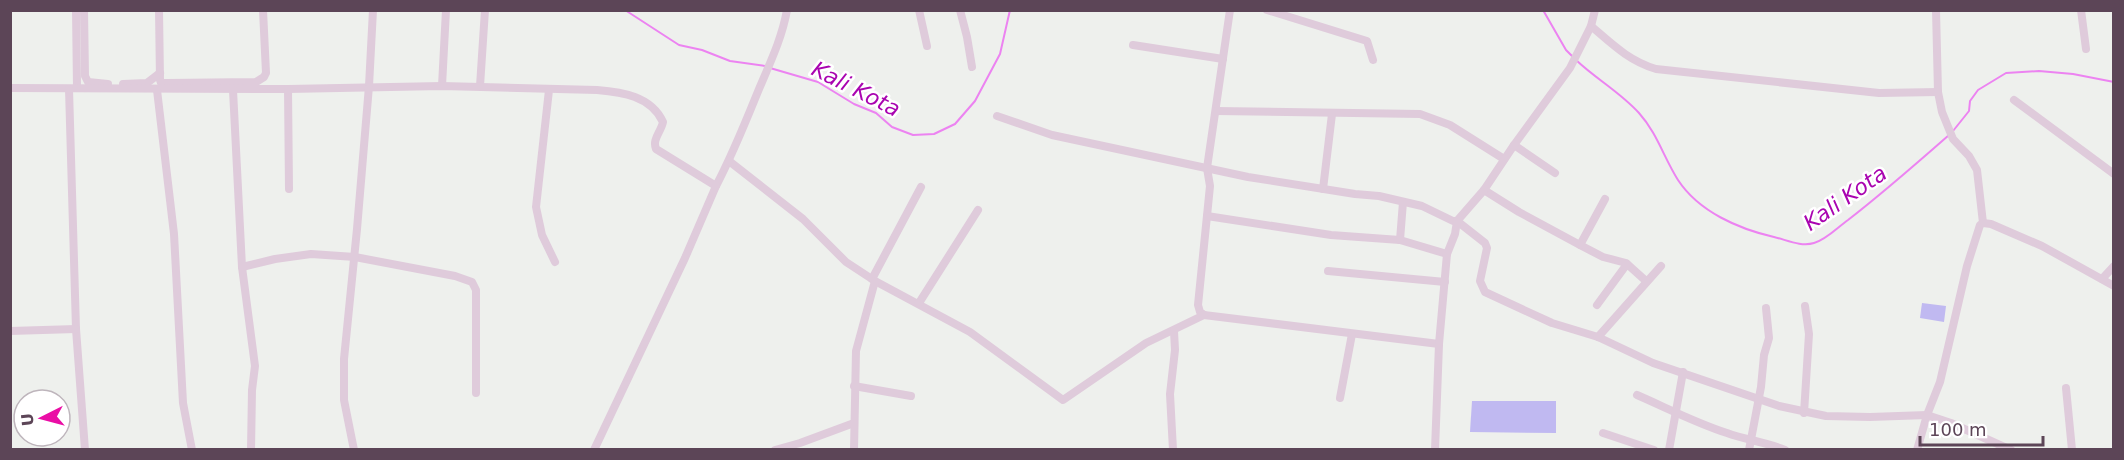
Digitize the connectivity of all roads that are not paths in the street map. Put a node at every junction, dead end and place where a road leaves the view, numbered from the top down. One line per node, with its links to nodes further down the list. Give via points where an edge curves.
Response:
1 (76, 10): 28 (street)
2 (84, 10): 23 (street, via 88,82 147,83)
3 (159, 10): 23 (street)
4 (263, 10): 23 (street, via 266,72 256,82 161,83)
5 (373, 10): 24 (street)
6 (446, 10): 25 (street)
7 (485, 10): 26 (street)
8 (787, 10): 40 (street, via 774,54)
9 (919, 10): 18 (street)
10 (960, 10): 22 (street)
11 (1230, 10): 20 (street)
12 (1266, 10): 21 (street, via 1367,41)
13 (1595, 10): 16 (street)
14 (1936, 10): 33 (street)
15 (2081, 10): 19 (street)
16 (1592, 26): 33 (street, via 1633,60 1656,69 1879,93); 38 (street, via 1570,68)
17 (1133, 45): 20 (street)
18 (927, 46)
19 (2086, 49)
20 (1223, 58): 35 (street)
21 (1373, 60)
22 (972, 67)
23 (160, 73)
24 (369, 86): 25 (street); 29 (street); 58 (street)
25 (442, 86): 26 (street)
26 (480, 86): 32 (street)
27 (10, 88): 28 (street)
28 (73, 88): 30 (street); 75 (street)
29 (288, 89): 31 (street); 46 (street)
30 (157, 90): 31 (street); 97 (street, via 174,234 184,419)
31 (233, 90): 63 (street)
32 (549, 90): 44 (street, via 622,92 644,101 663,122 655,138 656,149); 59 (street, via 536,207 542,235)
33 (1938, 92): 54 (street, via 1945,123 1977,170)
34 (2014, 99): 43 (street)
35 (1216, 111): 36 (street); 41 (street)
36 (1332, 114): 39 (street, via 1420,114 1450,125); 47 (street)
37 (997, 116): 41 (street, via 1052,135)
38 (1514, 144): 39 (street); 42 (street)
39 (1504, 159): 48 (street)
40 (729, 161): 44 (street); 66 (street, via 803,219 846,262)
41 (1207, 168): 47 (street); 52 (street)
42 (1556, 172)
43 (2114, 174)
44 (716, 186): 100 (street)
45 (921, 187): 66 (street)
46 (289, 189)
47 (1323, 189): 50 (street)
48 (1484, 190): 53 (street); 56 (street)
49 (1605, 199): 56 (street)
50 (1403, 202): 53 (street); 55 (street)
51 (978, 210): 70 (street)
52 (1207, 216): 55 (street, via 1331,235); 74 (street, via 1198,305)
53 (1457, 221): 57 (street); 79 (street, via 1487,248 1480,281 1485,292 1552,323)
54 (1983, 223): 65 (street, via 2042,246); 91 (street, via 1971,250 1940,382)
55 (1400, 240): 57 (street)
56 (1580, 245): 60 (street)
57 (1447, 254): 68 (street)
58 (355, 257): 63 (street, via 311,254); 84 (street, via 472,282 476,290); 99 (street, via 344,370 345,407)
59 (555, 262)
60 (1627, 264): 67 (street); 71 (street)
61 (1661, 266): 67 (street)
62 (2114, 266): 65 (street)
63 (242, 267): 98 (street, via 255,366)
64 (1328, 272): 68 (street)
65 (2102, 279): 69 (street)
66 (874, 280): 70 (street); 82 (street, via 856,351)
67 (1646, 281): 79 (street)
68 (1445, 282): 80 (street)
69 (2114, 286)
70 (919, 303): 77 (street, via 970,332 1063,400 1146,343)
71 (1597, 305)
72 (1804, 306): 90 (street, via 1809,334)
73 (1766, 308): 88 (street, via 1768,338)
74 (1204, 315): 77 (street); 78 (street)
75 (76, 329): 76 (street); 96 (street)
76 (10, 331)
77 (1174, 331): 95 (street, via 1170,394)
78 (1352, 334): 80 (street); 87 (street)
79 (1598, 337): 81 (street, via 1653,363)
80 (1439, 344): 103 (street)
81 (1683, 372): 88 (street); 89 (street)
82 (854, 386): 86 (street); 92 (street)
83 (2066, 388): 110 (street)
84 (476, 393)
85 (1637, 395): 89 (street)
86 (911, 396)
87 (1340, 398)
88 (1758, 398): 90 (street); 94 (street)
89 (1675, 411): 94 (street); 105 (street)
90 (1804, 413): 91 (street, via 1859,417)
91 (1927, 415): 108 (street); 109 (street)
92 (854, 423): 101 (street); 102 (street)
93 (1603, 433): 104 (street)
94 (1751, 441): 106 (street); 107 (street)
95 (1173, 449)
96 (85, 450)
97 (192, 450)
98 (251, 450)
99 (354, 450)
100 (594, 450)
101 (775, 450)
102 (854, 450)
103 (1435, 450)
104 (1654, 450)
105 (1669, 450)
106 (1749, 450)
107 (1785, 450)
108 (1917, 450)
109 (2011, 450)
110 (2072, 450)

